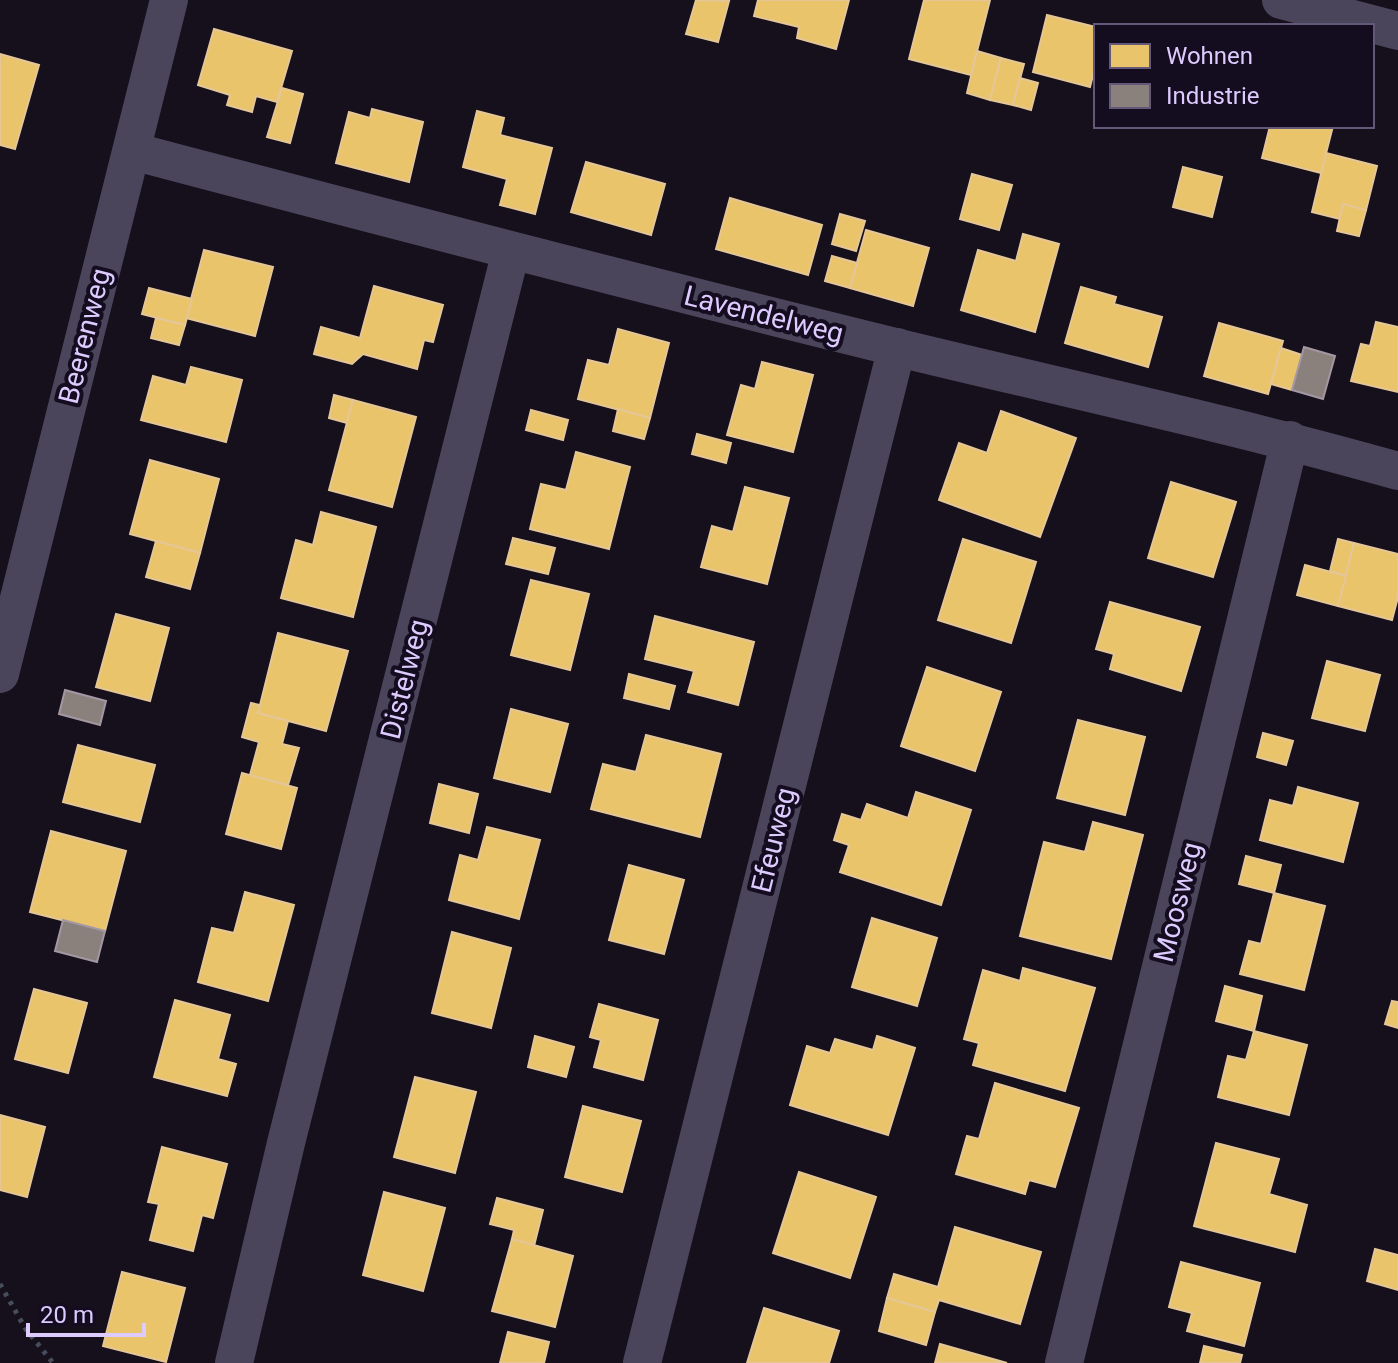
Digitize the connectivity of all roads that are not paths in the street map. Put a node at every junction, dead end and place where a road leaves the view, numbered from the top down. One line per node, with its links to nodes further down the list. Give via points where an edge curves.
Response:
1 (169, 0): 6 (street, Beerenweg)
2 (1281, 0): 3 (street)
3 (1372, 24)
4 (1374, 25): 5 (street)
5 (1398, 31)
6 (132, 151): 7 (street, Lavendelweg); 11 (street, Beerenweg)
7 (511, 251): 8 (street, Lavendelweg); 13 (street, Distelweg)
8 (897, 347): 9 (street, Lavendelweg); 12 (street, Efeuweg)
9 (1290, 440): 10 (street, Lavendelweg); 14 (street, Moosweg)
10 (1398, 471)
11 (0, 674)
12 (645, 1348)
13 (234, 1363)
14 (1064, 1363)

